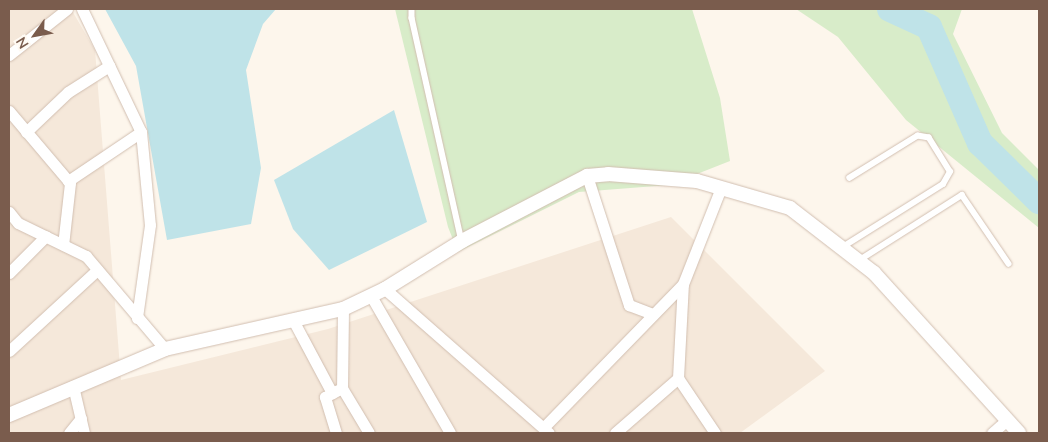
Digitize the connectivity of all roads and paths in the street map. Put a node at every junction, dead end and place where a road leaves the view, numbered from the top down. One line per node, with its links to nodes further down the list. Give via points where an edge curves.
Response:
1 (67, 9): 4 (street)
2 (82, 9): 5 (street)
3 (412, 9): 15 (lane)
4 (9, 54)
5 (109, 66): 7 (street, via 68,92); 8 (street)
6 (9, 111): 7 (street)
7 (26, 132): 11 (street)
8 (141, 132): 11 (street); 27 (street, via 150,225)
9 (587, 176): 12 (street, via 608,174 698,181); 15 (street); 26 (street, via 629,304)
10 (850, 178): 17 (lane, via 918,136 930,138 950,172 943,184)
11 (68, 181): 16 (street)
12 (720, 190): 17 (street, via 790,208); 22 (street)
13 (9, 212): 14 (street, via 18,223)
14 (46, 236): 16 (street); 21 (street)
15 (462, 241): 23 (street)
16 (64, 245): 20 (street, via 86,256)
17 (841, 248): 18 (street)
18 (858, 261): 19 (lane, via 962,195); 36 (street, via 874,273)
19 (1009, 264)
20 (97, 270): 27 (street); 30 (street)
21 (9, 273)
22 (683, 284): 26 (street); 31 (street)
23 (385, 289): 24 (street); 37 (street)
24 (371, 296): 25 (street); 42 (street)
25 (343, 309): 28 (street); 33 (street)
26 (652, 314): 37 (street)
27 (137, 318): 29 (street)
28 (293, 320): 29 (street); 33 (street)
29 (166, 349): 32 (street)
30 (9, 351)
31 (678, 378): 43 (street); 44 (street)
32 (73, 386): 34 (street); 35 (street)
33 (337, 390): 40 (street, via 325,397); 41 (street)
34 (9, 415)
35 (81, 418): 38 (street); 39 (street)
36 (1007, 420): 45 (street); 46 (street)
37 (547, 430)
38 (69, 433)
39 (84, 433)
40 (336, 433)
41 (368, 433)
42 (450, 433)
43 (615, 433)
44 (715, 433)
45 (992, 433)
46 (1019, 433)

